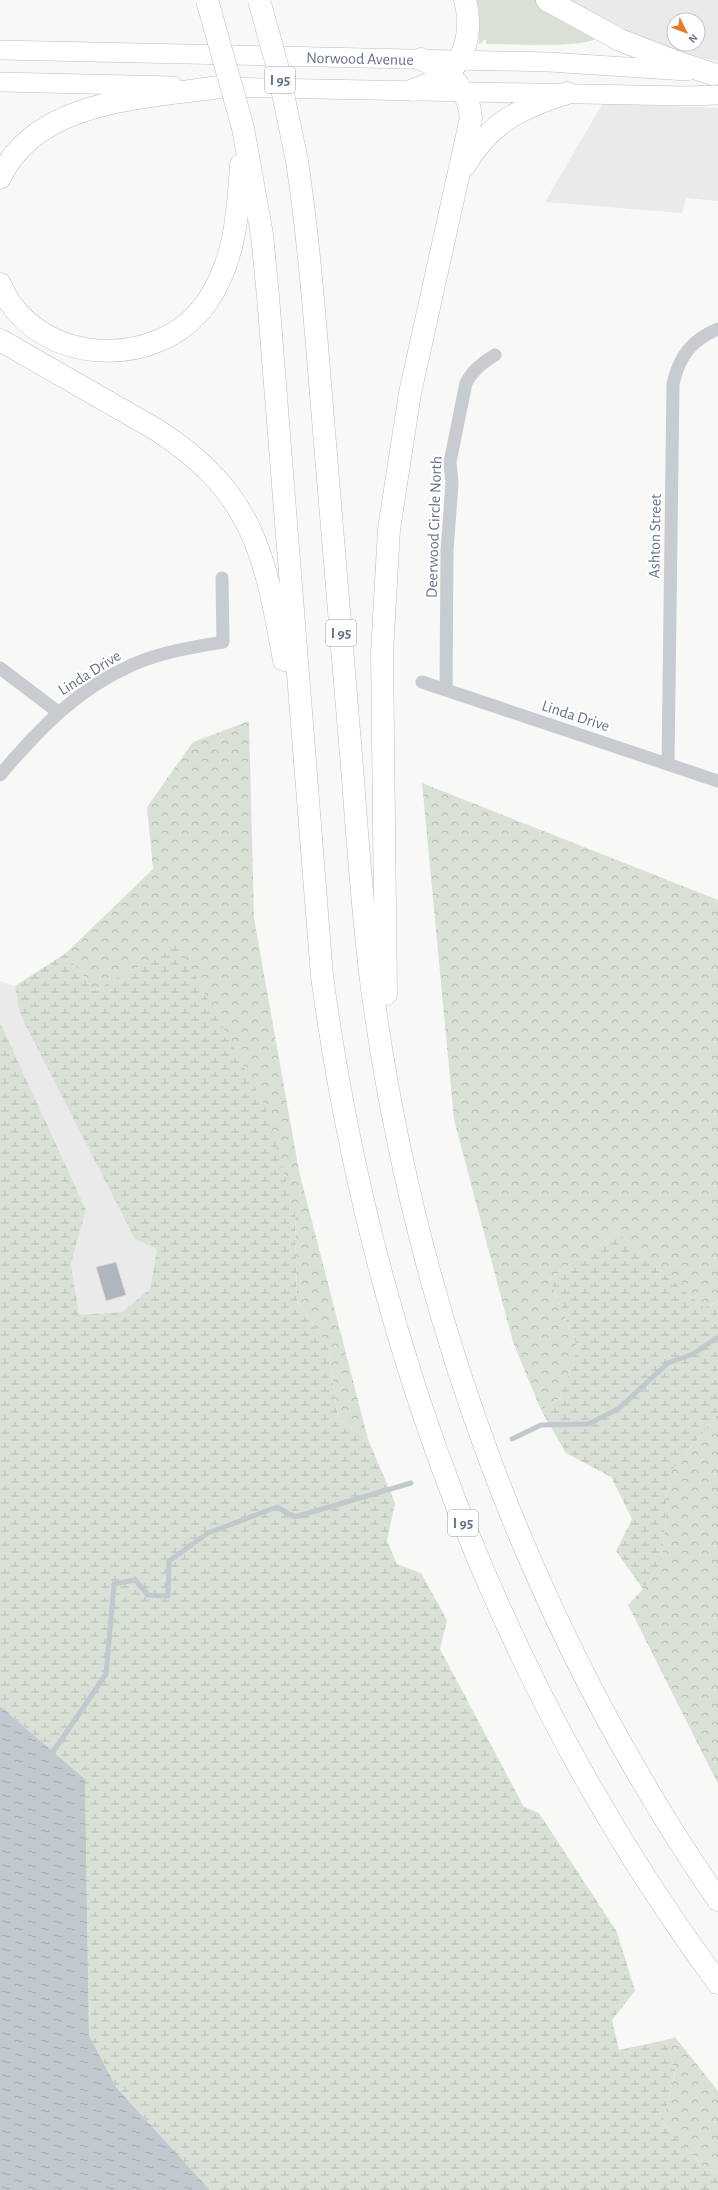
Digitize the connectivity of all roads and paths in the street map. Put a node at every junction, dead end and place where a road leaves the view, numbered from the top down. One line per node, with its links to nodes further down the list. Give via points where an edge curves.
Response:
1 (207, 0): 14 (highway, I 95, bridge, via 243,128)
2 (258, 0): 30 (highway, I 95, bridge, via 282,87 297,162 312,282 364,922)
3 (465, 0): 7 (highway, via 468,12 466,45)
4 (547, 0): 9 (highway, via 620,40)
5 (0, 50): 6 (main road, Norwood Avenue)
6 (421, 59): 7 (highway, via 436,66)
7 (453, 66): 9 (main road, via 610,64); 11 (highway, via 433,82); 12 (highway)
8 (0, 82): 10 (main road, Norwood Avenue)
9 (716, 82): 13 (main road, Norwood Avenue, via 685,96)
10 (220, 87): 11 (main road, Norwood Avenue); 16 (highway, via 119,102 73,114 52,124 30,140 5,168)
11 (413, 90): 12 (main road, Norwood Avenue)
12 (463, 91): 13 (main road, Norwood Avenue); 15 (highway, via 470,103 471,118)
13 (567, 93): 15 (highway, via 535,104 496,126 476,147)
14 (245, 161): 17 (highway, via 234,235 228,262 218,283 206,303 190,321 156,342 127,350 105,352 79,348 53,338 33,326 17,311); 28 (highway, I 95, via 262,236 268,296)
15 (459, 176): 30 (highway, via 410,393 394,487 388,542 382,661 384,944)
16 (0, 178)
17 (0, 284)
18 (718, 329): 26 (street, Ashton Street, via 694,341 676,369 673,384)
19 (4, 345): 28 (highway, via 180,445 210,471 234,502 257,542 271,589)
20 (495, 355): 24 (street, Deerwood Circle North, via 472,372 466,383 450,462 452,483 447,551)
21 (222, 578): 25 (street, Linda Drive, via 223,642 166,653 135,663 96,684)
22 (0, 668): 25 (street)
23 (422, 682): 24 (street, Linda Drive)
24 (446, 690): 26 (street, Linda Drive)
25 (58, 712): 27 (street, Linda Drive)
26 (668, 764): 29 (street, Linda Drive)
27 (0, 775)
28 (305, 776): 32 (highway, I 95, via 316,917 330,1033 352,1157 380,1272 411,1379 450,1491 496,1601 548,1707 636,1862)
29 (718, 781)
30 (390, 1104): 31 (highway, I 95, via 415,1220 446,1331 504,1499 552,1607 606,1716 666,1820)
31 (718, 1900)
32 (718, 1983)

